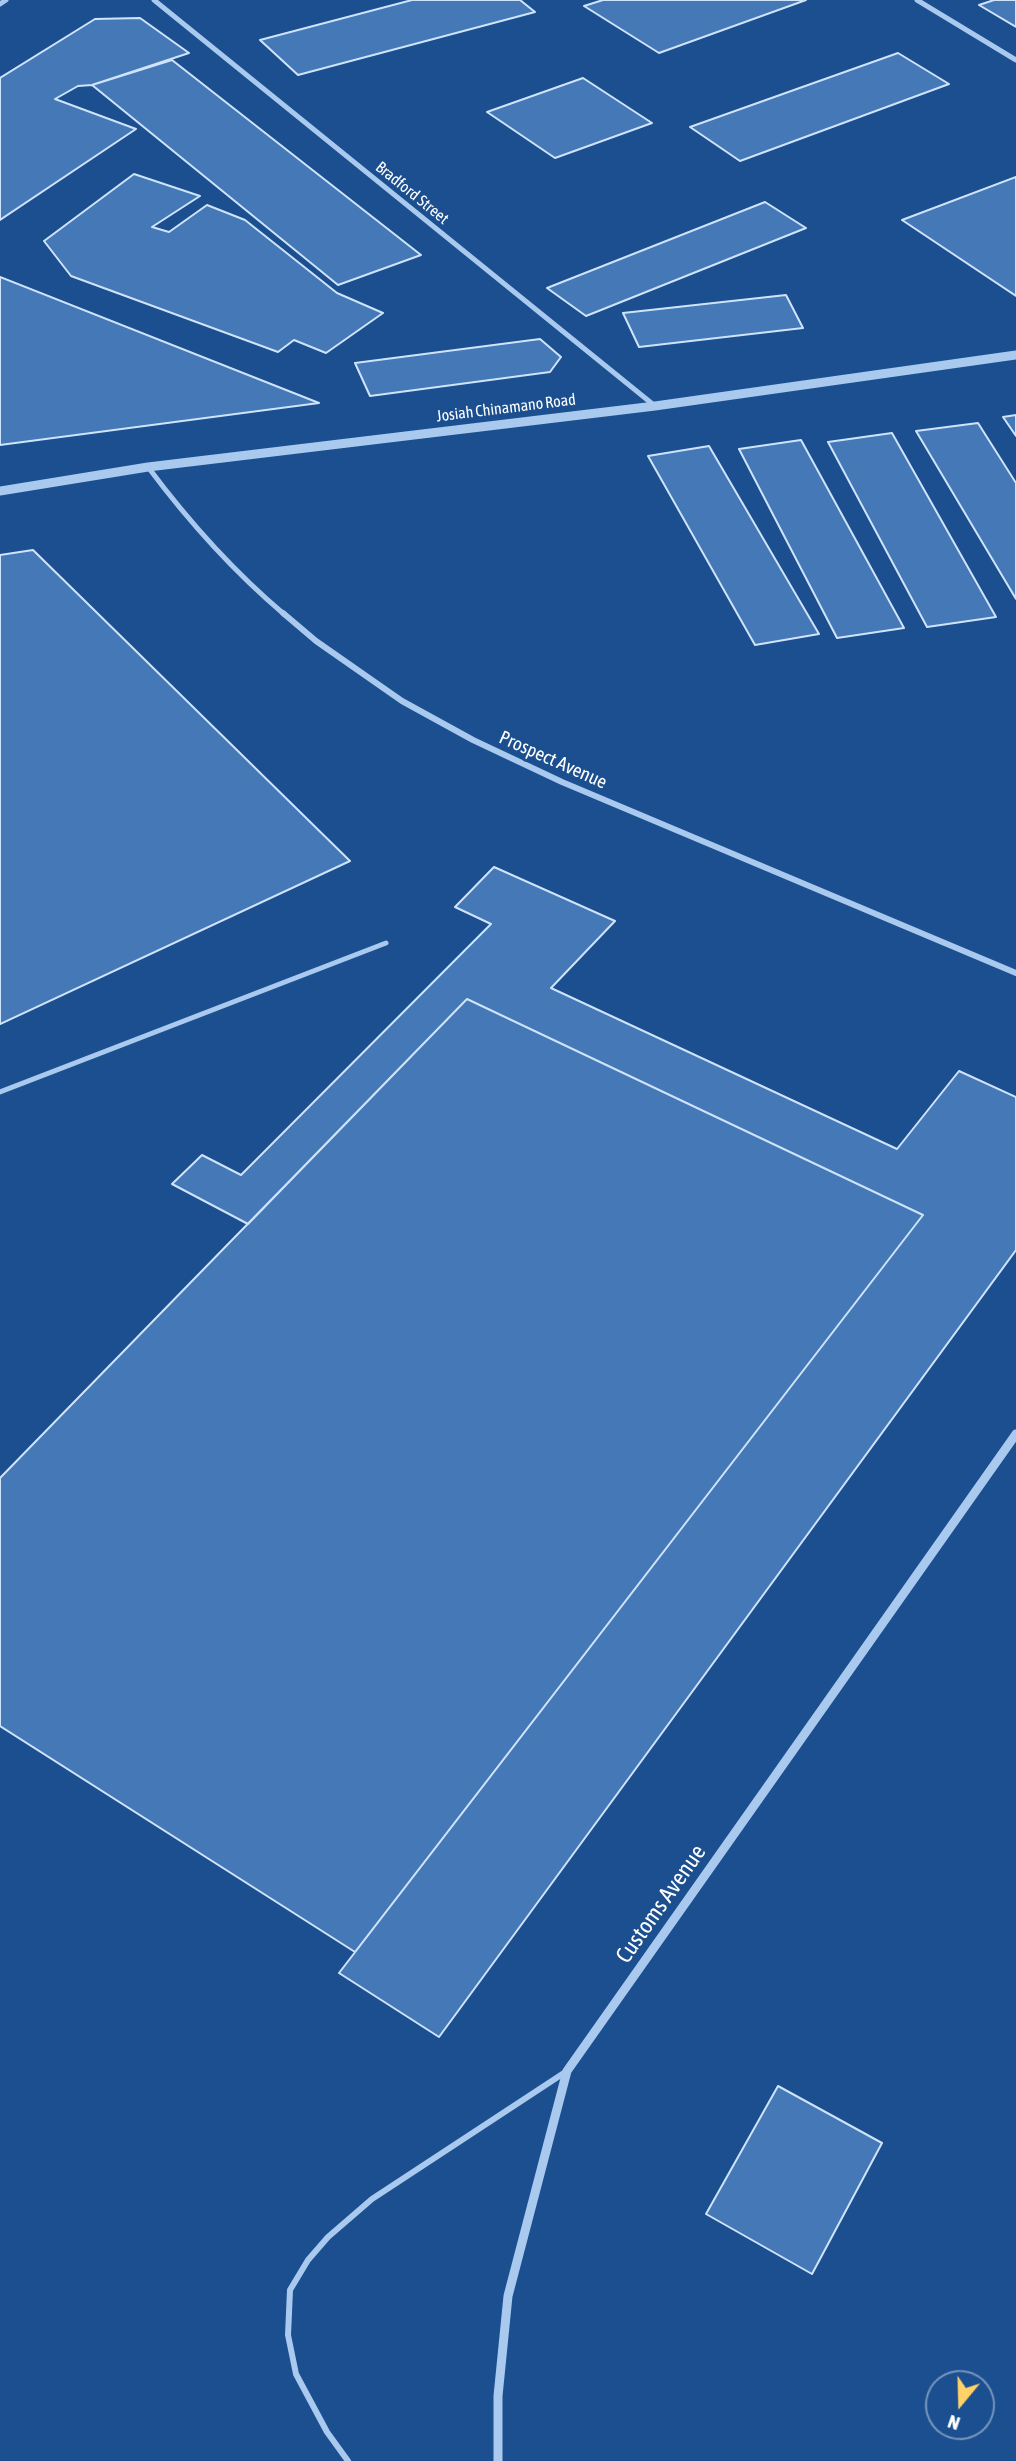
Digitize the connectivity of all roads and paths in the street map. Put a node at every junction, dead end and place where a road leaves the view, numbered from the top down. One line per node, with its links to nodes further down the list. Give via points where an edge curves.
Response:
1 (6, 0): 4 (street)
2 (154, 0): 7 (street, Bradford Street)
3 (917, 0): 5 (street)
4 (0, 4)
5 (1016, 60)
6 (1016, 355): 7 (street, Josiah Chinamano Road)
7 (655, 405): 8 (street, Josiah Chinamano Road)
8 (148, 467): 9 (street, Josiah Chinamano Road); 11 (street, Prospect Avenue, via 186,518 241,578 316,641 402,701 562,782)
9 (0, 491)
10 (386, 943): 12 (lane)
11 (1016, 974)
12 (0, 1093)
13 (1016, 1434): 14 (street, Customs Avenue)
14 (567, 2071): 15 (lane, via 372,2199 328,2237 290,2290 288,2335 296,2374); 16 (street, Customs Avenue, via 508,2296 498,2396)
15 (348, 2461)
16 (498, 2461)

